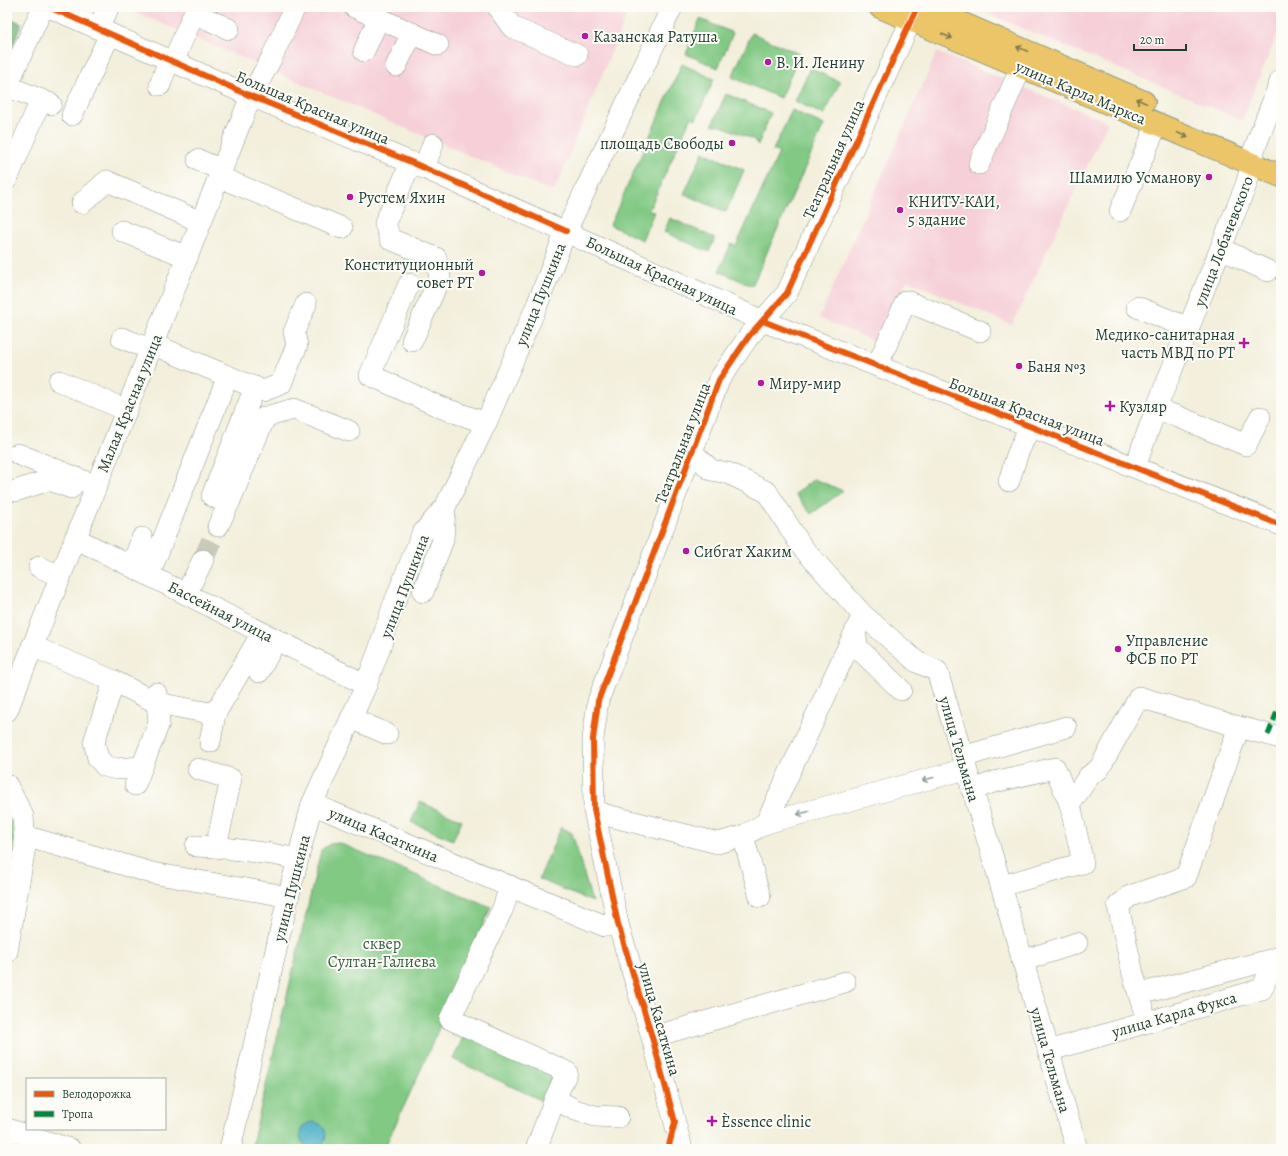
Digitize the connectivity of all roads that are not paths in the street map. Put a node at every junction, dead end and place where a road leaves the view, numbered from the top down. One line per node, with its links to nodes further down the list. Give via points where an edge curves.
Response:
1 (43, 7): 33 (street, via 7,86 46,102)
2 (49, 7): 12 (street, Большая Красная улица)
3 (109, 7): 12 (street)
4 (295, 7): 22 (street, Малая Красная улица)
5 (354, 7): 10 (street)
6 (500, 7): 16 (street, via 498,9 512,27)
7 (672, 7): 39 (street, улица Пушкина)
8 (880, 7): 9 (main road, улица Карла Маркса)
9 (918, 12): 19 (main road, улица Карла Маркса, one-way to 19); 26 (main road, улица Карла Маркса, one-way to 9); 46 (street, Театральная улица, via 886,75 787,293)
10 (379, 18): 13 (street); 15 (street)
11 (229, 29): 17 (street, via 194,13)
12 (104, 31): 17 (street, Большая Красная улица); 23 (street)
13 (412, 33): 14 (street); 18 (street)
14 (438, 45)
15 (364, 51)
16 (577, 55)
17 (171, 61): 21 (street); 22 (street, Большая Красная улица)
18 (396, 66)
19 (1021, 67): 24 (main road, улица Карла Маркса); 29 (street)
20 (1281, 80): 26 (street, улица Лобачевского)
21 (160, 85)
22 (251, 96): 30 (street, Большая Красная улица); 31 (street, Малая Красная улица)
23 (72, 116)
24 (1157, 124): 26 (main road, улица Карла Маркса, one-way to 26); 35 (street)
25 (433, 144): 30 (street)
26 (1253, 157): 28 (main road, улица Карла Маркса); 32 (main road, улица Карла Маркса); 40 (street, улица Лобачевского, via 1246,185)
27 (198, 160): 31 (street)
28 (1281, 162)
29 (979, 164)
30 (417, 165): 39 (street, Большая Красная улица); 49 (street, via 385,223 390,239 436,258 440,277)
31 (220, 174): 36 (street, Малая Красная улица); 37 (street)
32 (1281, 176)
33 (7, 179)
34 (82, 203): 36 (street, via 108,181)
35 (1120, 210)
36 (201, 222): 41 (street, Малая Красная улица)
37 (342, 228)
38 (122, 231): 41 (street)
39 (566, 231): 46 (street, Большая Красная улица); 59 (street, улица Пушкина, via 537,306)
40 (1222, 248): 42 (street); 47 (street, улица Лобачевского)
41 (187, 256): 51 (street, Малая Красная улица)
42 (1268, 270)
43 (409, 284): 59 (street, via 370,375 440,407)
44 (306, 304): 55 (street, via 294,332 297,345 281,384 263,390)
45 (1137, 307): 47 (street)
46 (763, 320): 52 (street, Большая Красная улица); 62 (street, Театральная улица, via 719,380)
47 (1189, 328): 56 (street, улица Лобачевского)
48 (980, 331): 52 (street, via 906,301)
49 (412, 341)
50 (124, 344): 51 (street)
51 (150, 350): 53 (street); 57 (street, Малая Красная улица)
52 (877, 366): 60 (street, Большая Красная улица)
53 (228, 376): 55 (street); 76 (street)
54 (59, 382): 57 (street)
55 (255, 387): 68 (street, via 212,496)
56 (1156, 409): 58 (street, via 1246,445); 64 (street, улица Лобачевского)
57 (126, 410): 67 (street, Малая Красная улица)
58 (1260, 417)
59 (486, 422): 69 (street, улица Пушкина)
60 (1030, 426): 64 (street, Большая Красная улица); 65 (street)
61 (348, 431): 68 (street, via 294,409 265,417)
62 (692, 452): 80 (street, улица Тельмана, via 711,470 728,473 767,492 802,547); 102 (street, Театральная улица, via 598,701 593,745)
63 (18, 454): 67 (street)
64 (1135, 467): 70 (street, Большая Красная улица)
65 (1009, 481)
66 (15, 491): 67 (street, via 49,480)
67 (94, 491): 72 (street, Малая Красная улица)
68 (229, 503): 71 (street)
69 (445, 507): 78 (street, via 443,540); 85 (street, улица Пушкина, via 422,534 393,606)
70 (1281, 525)
71 (218, 526)
72 (75, 538): 76 (street, Бассейная улица); 77 (street, Малая Красная улица)
73 (142, 538): 76 (street)
74 (203, 560): 79 (street)
75 (39, 567): 77 (street)
76 (140, 571): 79 (street, Бассейная улица)
77 (60, 576): 82 (street, Малая Красная улица)
78 (423, 592)
79 (186, 594): 81 (street, Бассейная улица)
80 (859, 624): 86 (street, via 858,648); 96 (street, улица Тельмана, via 922,655 937,671); 103 (street)
81 (269, 636): 83 (street); 85 (street, Бассейная улица); 89 (street)
82 (32, 646): 84 (street); 88 (street, Малая Красная улица)
83 (259, 672)
84 (114, 681): 87 (street); 87 (street, via 94,742 98,758 105,766 138,776 159,723)
85 (372, 681): 90 (street, улица Пушкина)
86 (901, 690)
87 (157, 698): 89 (street)
88 (7, 711)
89 (215, 714): 95 (street)
90 (351, 718): 93 (street); 100 (street, улица Пушкина)
91 (1066, 727): 96 (street)
92 (1239, 727): 94 (street); 101 (street, via 1139,698 1099,770 1089,776); 117 (street, via 1186,877 1130,896 1118,906)
93 (387, 734)
94 (1281, 738)
95 (210, 742)
96 (964, 763): 99 (street, улица Тельмана); 103 (street, one-way to 103)
97 (198, 769): 106 (street, via 231,779 206,847)
98 (7, 785): 104 (street, via 23,816)
99 (972, 790): 101 (street, via 994,782 1055,768); 108 (street, улица Тельмана)
100 (312, 804): 106 (street, улица Пушкина); 107 (street, улица Касаткина)
101 (1070, 804): 108 (street, via 1083,863)
102 (594, 810): 105 (street, via 718,843); 111 (street, Театральная улица)
103 (766, 823): 105 (street)
104 (25, 836): 109 (street, via 152,873); 113 (street)
105 (743, 836): 110 (street)
106 (298, 859): 109 (street, улица Пушкина)
107 (510, 886): 111 (street, улица Касаткина, via 605,926); 121 (street, via 503,908 450,1019 567,1072)
108 (1001, 886): 115 (street, улица Тельмана)
109 (288, 898): 125 (street, улица Пушкина)
110 (760, 898)
111 (618, 924): 119 (street, улица Касаткина)
112 (1077, 943): 115 (street)
113 (7, 952)
114 (1278, 958): 117 (street); 118 (street, улица Карла Фукса, via 1262,989)
115 (1022, 961): 120 (street, улица Тельмана)
116 (845, 982): 119 (street)
117 (1139, 994): 118 (street)
118 (1147, 1022): 120 (street, улица Карла Фукса)
119 (652, 1037): 127 (street, улица Касаткина)
120 (1048, 1051): 128 (street, улица Тельмана)
121 (555, 1099): 122 (street, via 575,1110 595,1116); 126 (street)
122 (618, 1117)
123 (7, 1129): 124 (street)
124 (70, 1149)
125 (230, 1149)
126 (536, 1149)
127 (682, 1149)
128 (1077, 1149)

